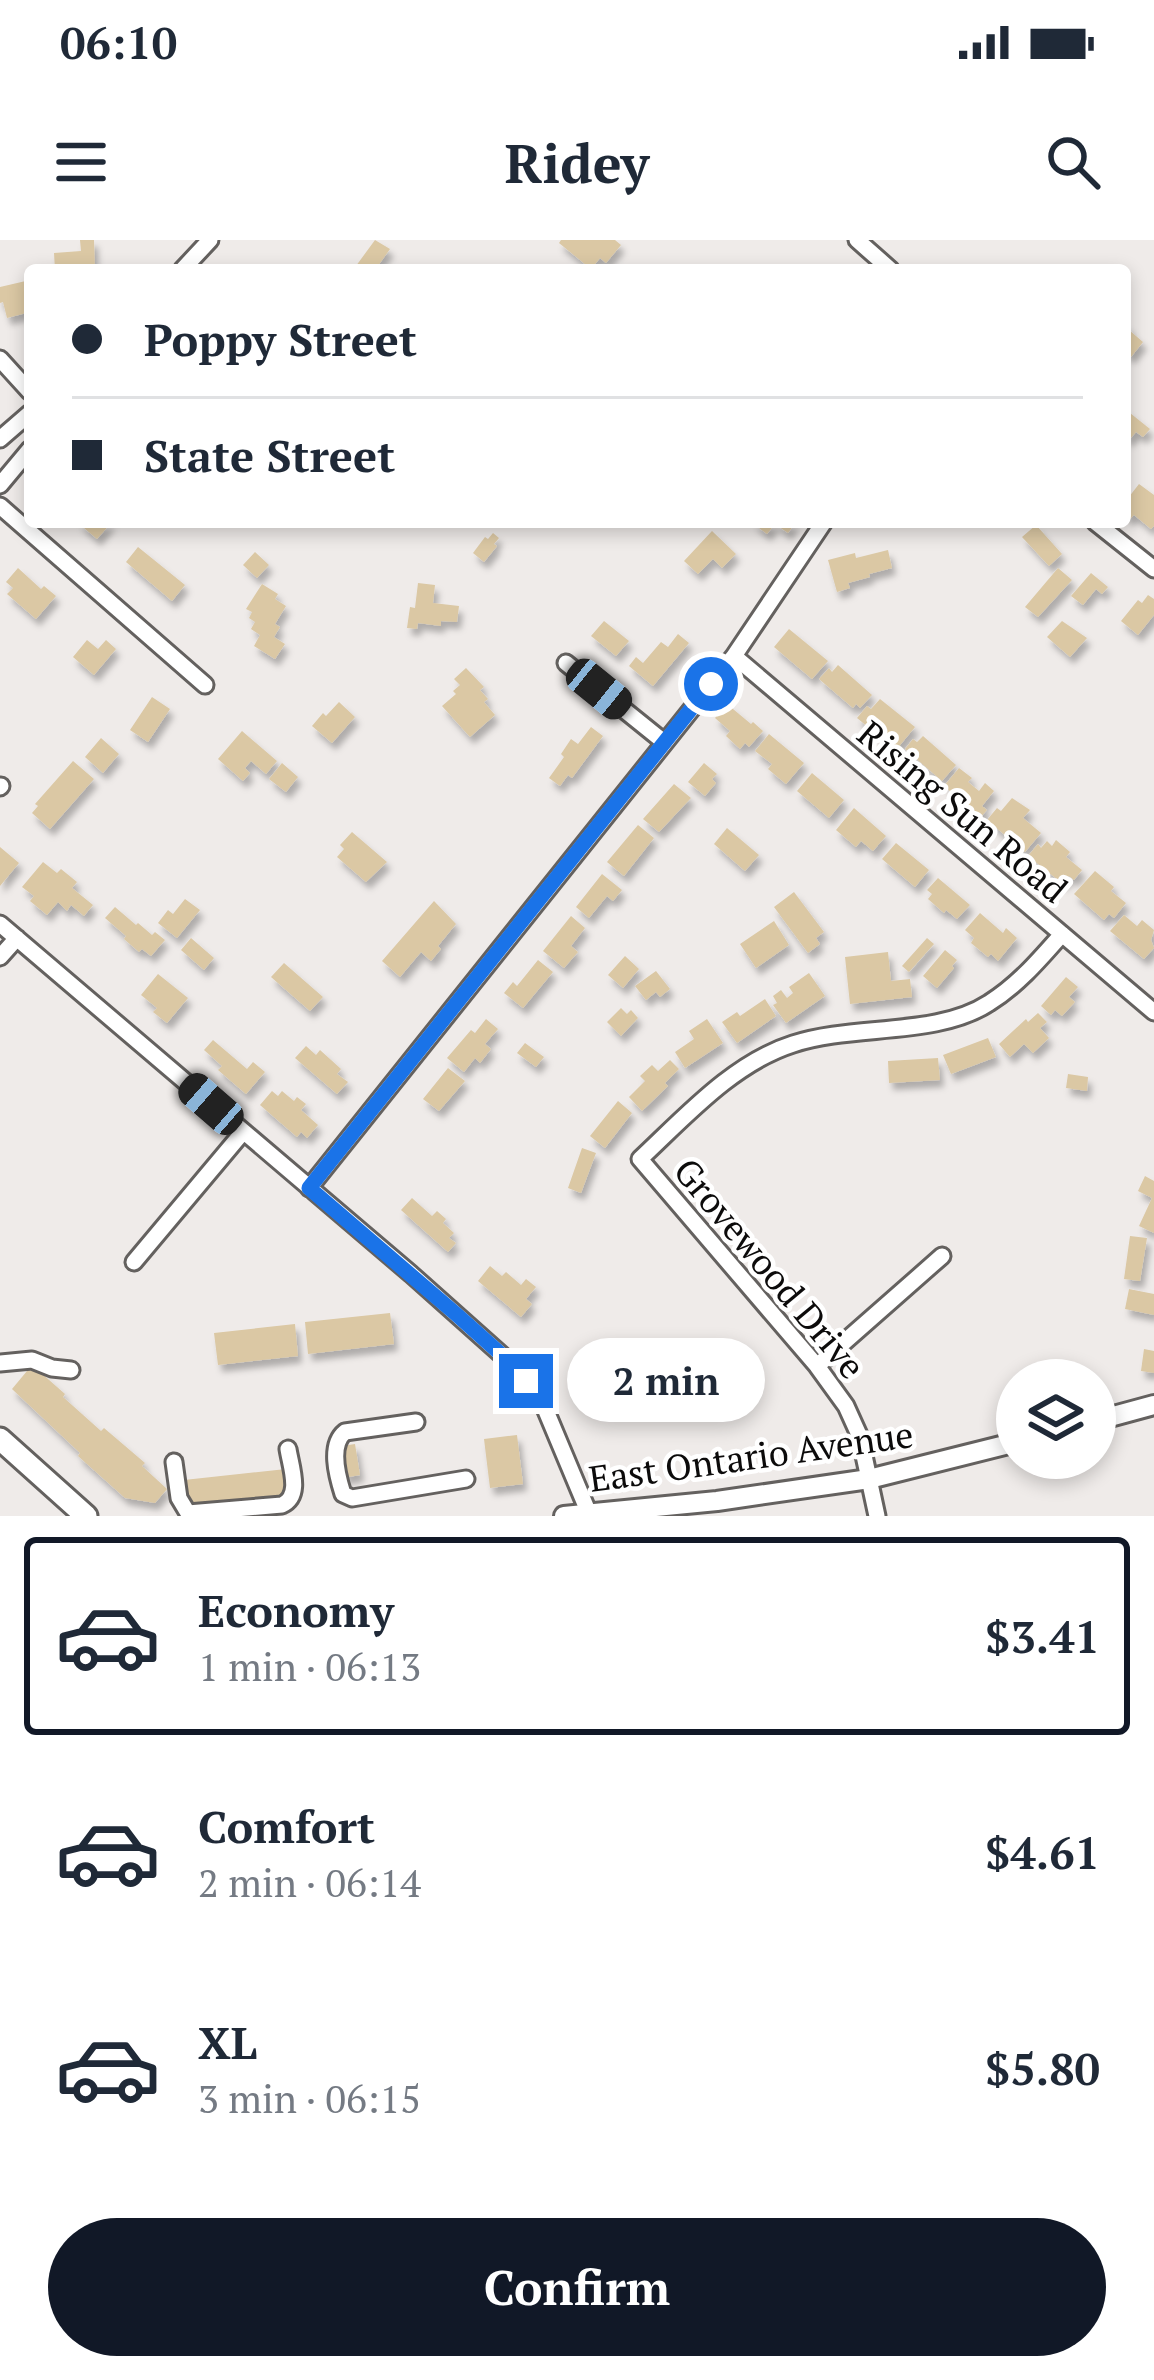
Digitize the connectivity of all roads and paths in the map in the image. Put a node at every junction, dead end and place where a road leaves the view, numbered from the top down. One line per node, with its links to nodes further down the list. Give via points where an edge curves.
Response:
1 (210, 240): 3 (street)
2 (857, 240): 4 (street)
3 (188, 264)
4 (884, 264)
5 (0, 359): 6 (street)
6 (24, 385)
7 (24, 418): 8 (street)
8 (0, 440)
9 (24, 456): 10 (street)
10 (0, 485)
11 (0, 506): 12 (street)
12 (24, 527)
13 (25, 528): 19 (street)
14 (820, 528): 17 (street)
15 (1103, 528): 16 (street)
16 (1154, 569)
17 (734, 656): 20 (street); 22 (street, Rising Sun Road)
18 (566, 663): 20 (street)
19 (205, 685)
20 (664, 742): 27 (street)
21 (0, 924): 23 (street)
22 (1063, 934): 25 (street, Rising Sun Road); 31 (street, Grovewood Drive, via 986,1006 938,1023 823,1036 764,1056 640,1159)
23 (17, 938): 24 (street); 26 (street)
24 (0, 957)
25 (1154, 1012)
26 (243, 1132): 27 (street); 29 (street)
27 (309, 1188): 42 (street, via 513,1365 544,1406)
28 (942, 1256): 31 (street)
29 (134, 1262)
30 (0, 1363): 32 (street, via 32,1360)
31 (817, 1366): 41 (street, Grovewood Drive, via 855,1420)
32 (71, 1370)
33 (1154, 1406): 34 (main road)
34 (1116, 1416)
35 (416, 1422): 40 (street, via 345,1432 336,1441 343,1494)
36 (0, 1439): 43 (highway)
37 (996, 1447): 41 (main road, East Ontario Avenue)
38 (288, 1449): 39 (street, via 294,1489 282,1505 188,1513)
39 (174, 1462)
40 (466, 1479)
41 (869, 1479): 42 (main road, East Ontario Avenue); 45 (street, Grovewood Drive)
42 (590, 1515): 44 (main road, East Ontario Avenue)
43 (86, 1516)
44 (565, 1516)
45 (877, 1516)

